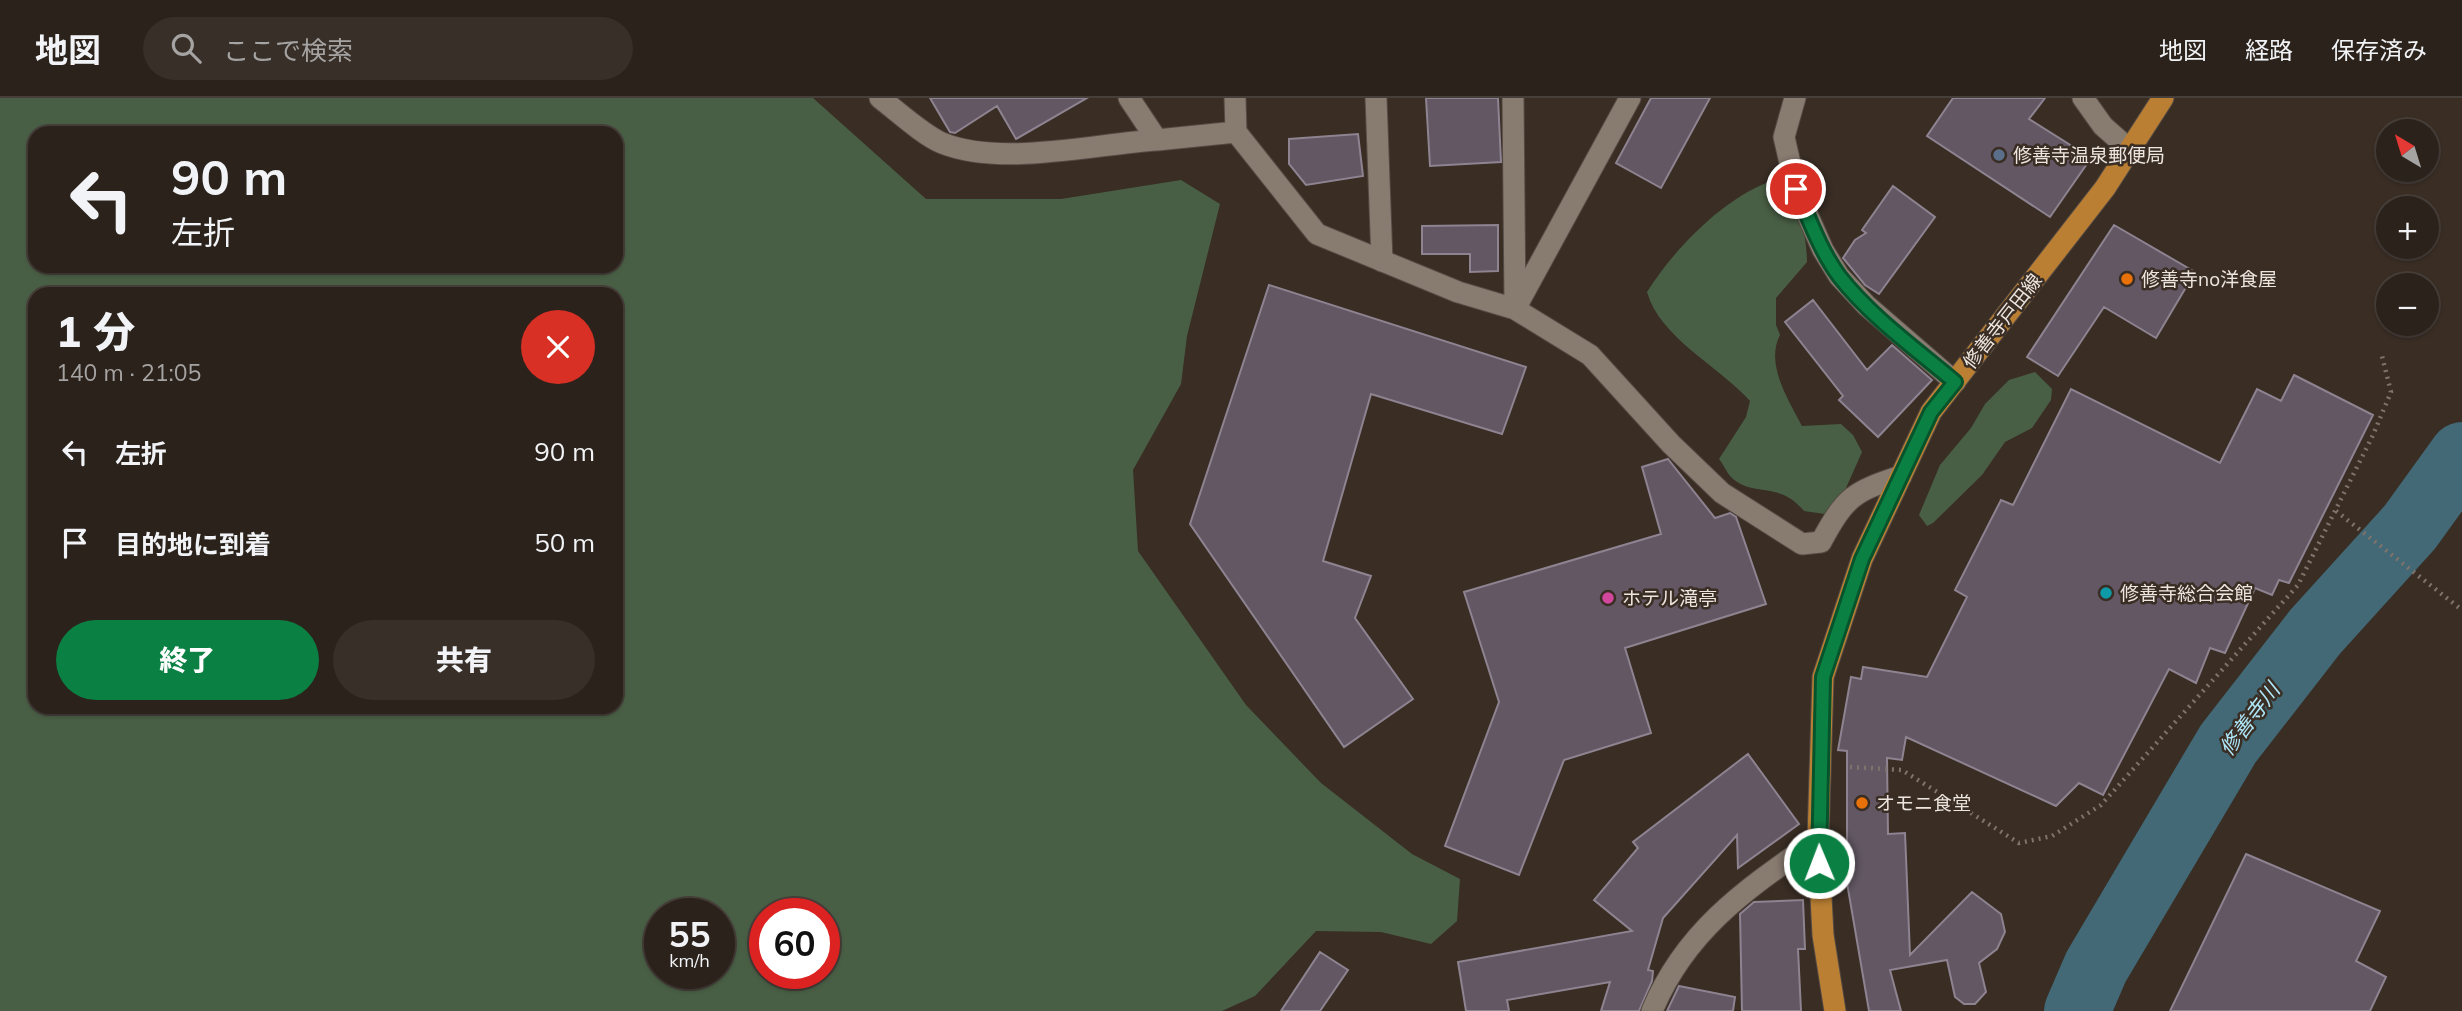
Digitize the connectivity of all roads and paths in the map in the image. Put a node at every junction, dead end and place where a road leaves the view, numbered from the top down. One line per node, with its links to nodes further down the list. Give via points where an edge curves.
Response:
1 (880, 98): 11 (street, via 941,143 984,151 1021,154)
2 (1129, 98): 11 (street)
3 (1236, 98): 10 (street)
4 (1376, 98): 13 (street)
5 (1513, 98): 14 (street)
6 (1630, 98): 14 (street)
7 (1795, 98): 16 (street, via 1784,137 1796,189 1823,250 1866,305)
8 (2083, 98): 12 (street)
9 (2163, 98): 12 (main road, 修善寺戸田線)
10 (1236, 132): 11 (street); 13 (street, via 1317,234)
11 (1157, 140)
12 (2129, 149): 16 (main road, 修善寺戸田線, via 2105,188)
13 (1382, 261): 14 (street)
14 (1515, 309): 17 (street, via 1590,355 1722,493 1802,544 1821,542 1835,515 1859,490)
15 (2381, 352): 18 (path, via 2391,392)
16 (1955, 382): 17 (main road, 修善寺戸田線, via 1931,412)
17 (1901, 476): 20 (main road, 修善寺戸田線, via 1862,559 1823,677)
18 (2336, 511): 19 (path); 20 (path, via 2298,585 2101,805 2052,836 2019,842 1902,770)
19 (2462, 610)
20 (1820, 766): 21 (main road, 修善寺戸田線)
21 (1818, 838): 22 (street, via 1740,893 1698,934 1666,977); 23 (main road, 修善寺戸田線, via 1823,935)
22 (1652, 1011)
23 (1835, 1011)

